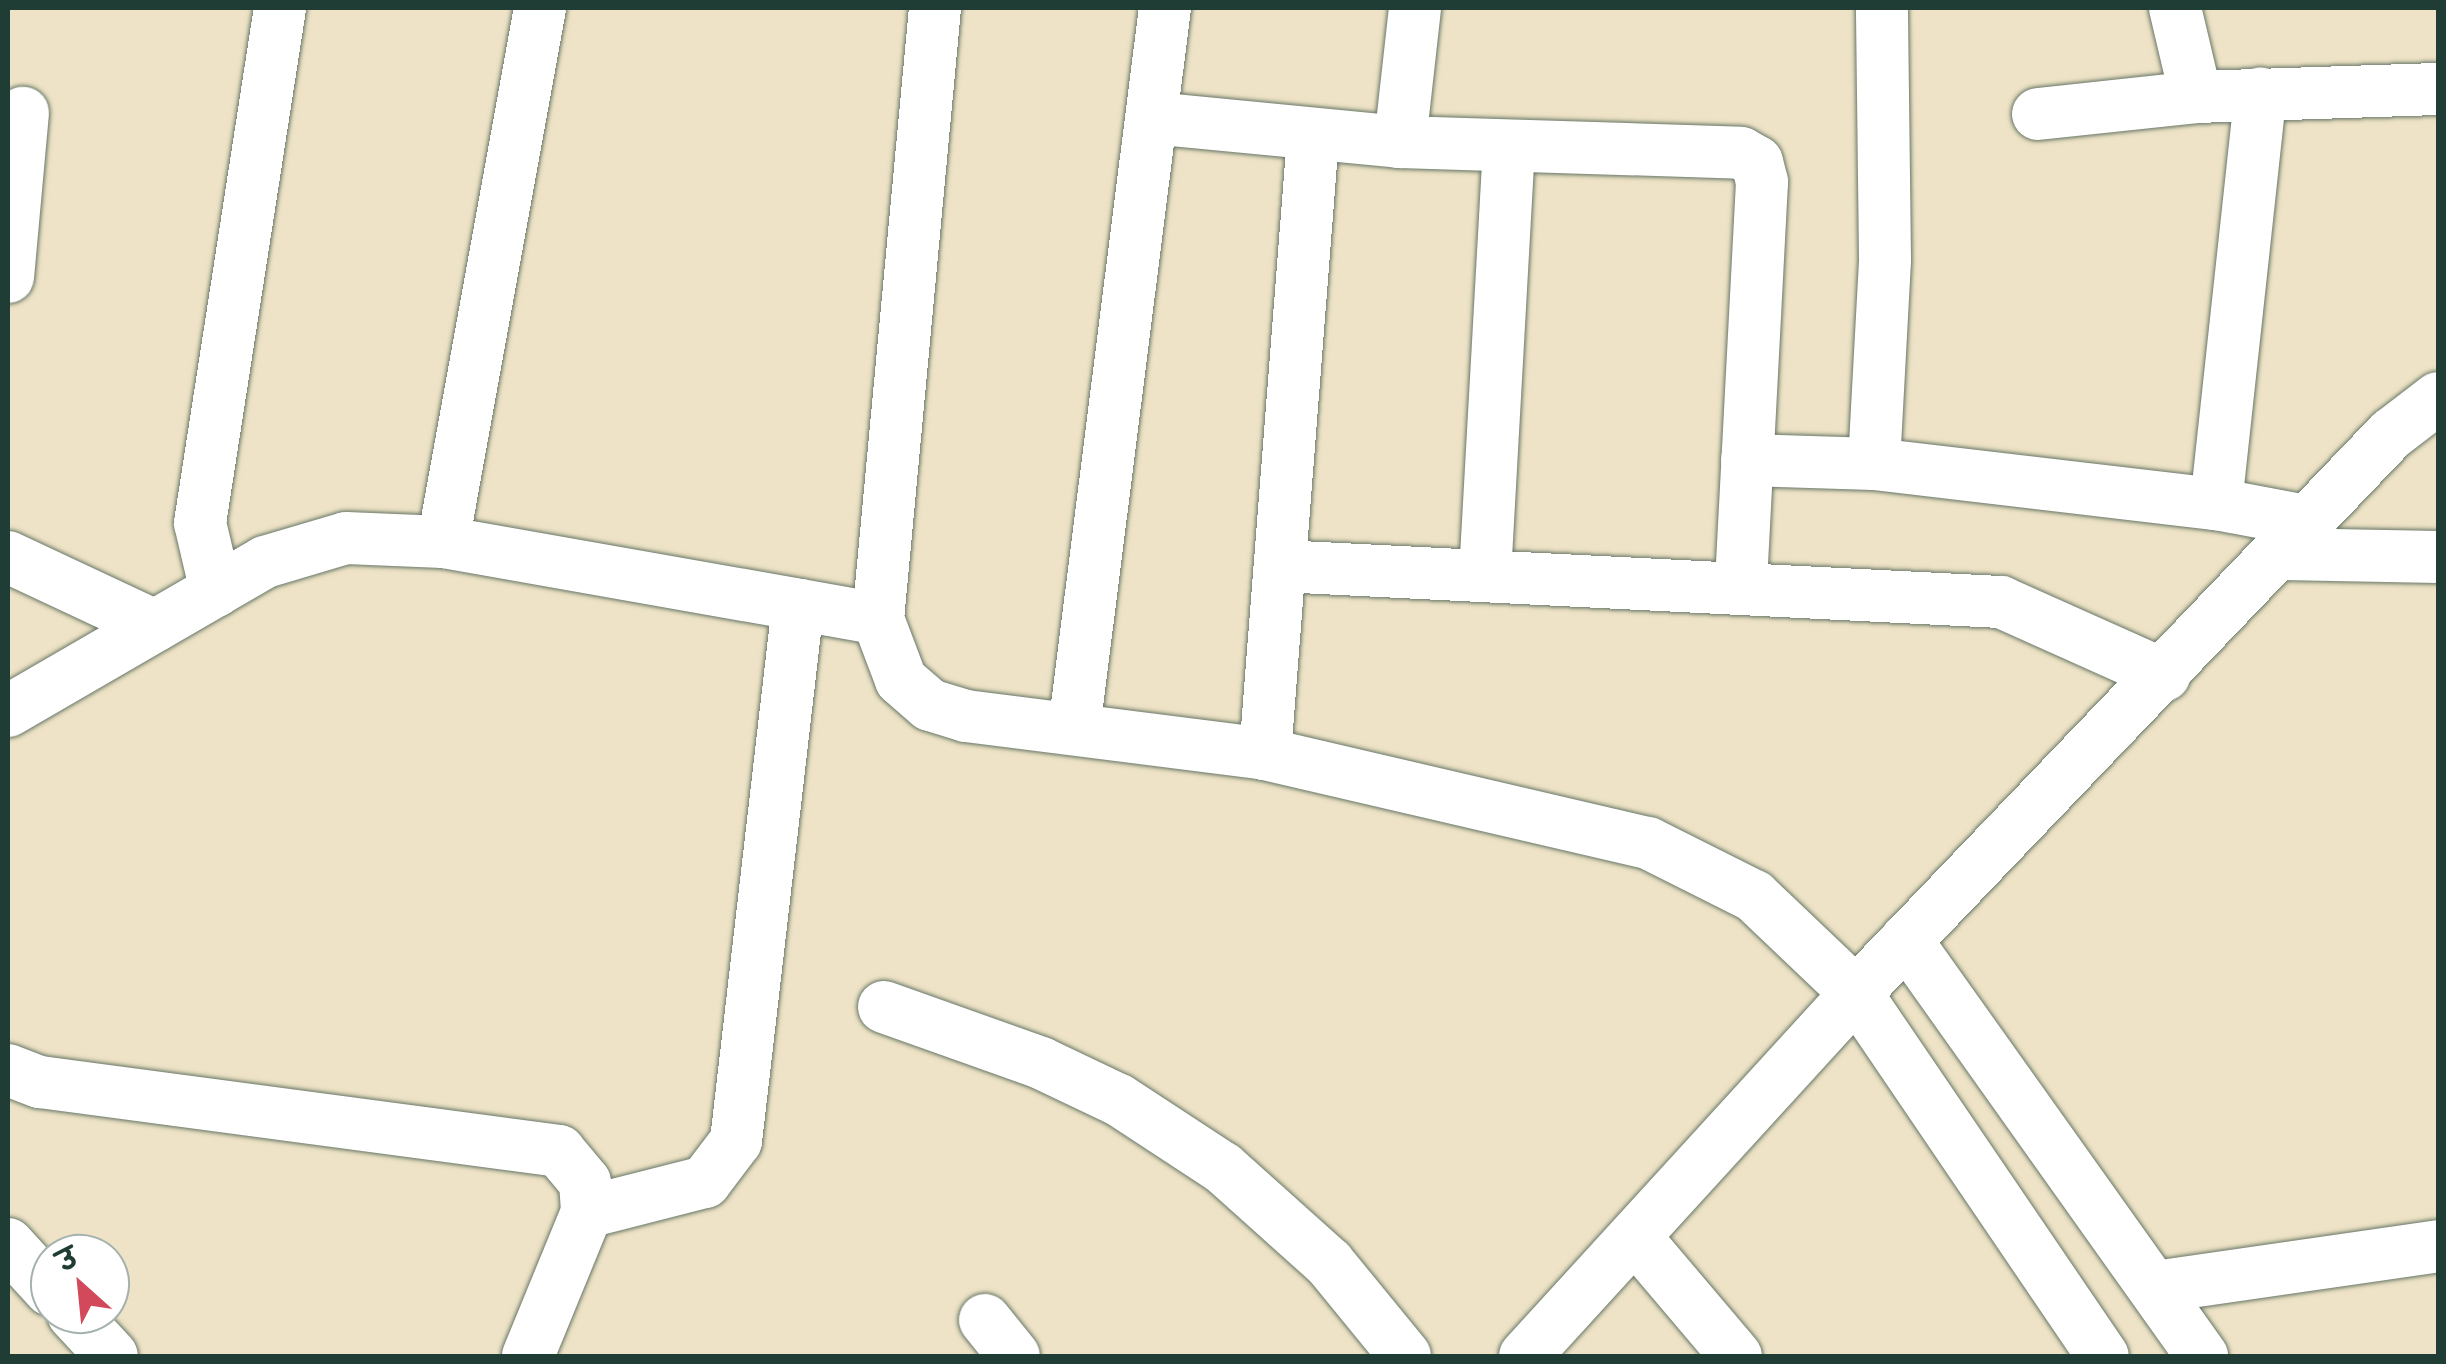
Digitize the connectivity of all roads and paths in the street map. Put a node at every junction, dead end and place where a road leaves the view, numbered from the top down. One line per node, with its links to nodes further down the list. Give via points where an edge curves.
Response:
1 (280, 8): 29 (street, via 200,523)
2 (540, 8): 23 (street)
3 (935, 8): 31 (street)
4 (1165, 8): 13 (street)
5 (1415, 8): 15 (street)
6 (1882, 8): 20 (street, via 1884,259)
7 (2174, 8): 10 (street)
8 (2438, 89): 9 (street)
9 (2261, 93): 10 (street); 21 (street)
10 (2196, 97): 12 (street)
11 (22, 113): 17 (street)
12 (2038, 114)
13 (1152, 118): 14 (street); 35 (street)
14 (1313, 137): 15 (street); 26 (street)
15 (1400, 142): 16 (street)
16 (1509, 148): 19 (street, via 1742,153 1758,162); 27 (street)
17 (8, 277)
18 (2438, 398): 22 (street, via 2392,434)
19 (1747, 460): 20 (street); 28 (street)
20 (1874, 464): 21 (street)
21 (2216, 504): 22 (street)
22 (2296, 538): 25 (street); 33 (street)
23 (443, 542): 29 (street, via 346,538 264,562); 30 (street)
24 (8, 556): 32 (street)
25 (2438, 557)
26 (1280, 566): 27 (street); 36 (street)
27 (1486, 575): 28 (street)
28 (1741, 586): 33 (street, via 2001,602)
29 (216, 591): 32 (street)
30 (798, 605): 31 (street); 41 (street, via 736,1141 705,1182)
31 (878, 619): 35 (street, via 901,680 920,700 966,716)
32 (155, 626): 34 (street)
33 (2164, 675): 37 (street)
34 (8, 711)
35 (1074, 730): 36 (street)
36 (1265, 754): 38 (street, via 1648,843 1754,896)
37 (1906, 940): 38 (street); 46 (street)
38 (1856, 992): 42 (street); 48 (street)
39 (884, 1007): 51 (street, via 1041,1063 1120,1100 1223,1168 1329,1263)
40 (8, 1070): 41 (street, via 40,1082 559,1150 584,1182)
41 (587, 1212): 50 (street)
42 (1634, 1237): 52 (street); 53 (street)
43 (8, 1244): 45 (street)
44 (2438, 1246): 46 (street)
45 (30, 1268)
46 (2156, 1287): 54 (street)
47 (91, 1334): 49 (street)
48 (2079, 1347)
49 (112, 1356)
50 (528, 1356)
51 (1405, 1356)
52 (1525, 1356)
53 (1736, 1356)
54 (2202, 1356)

